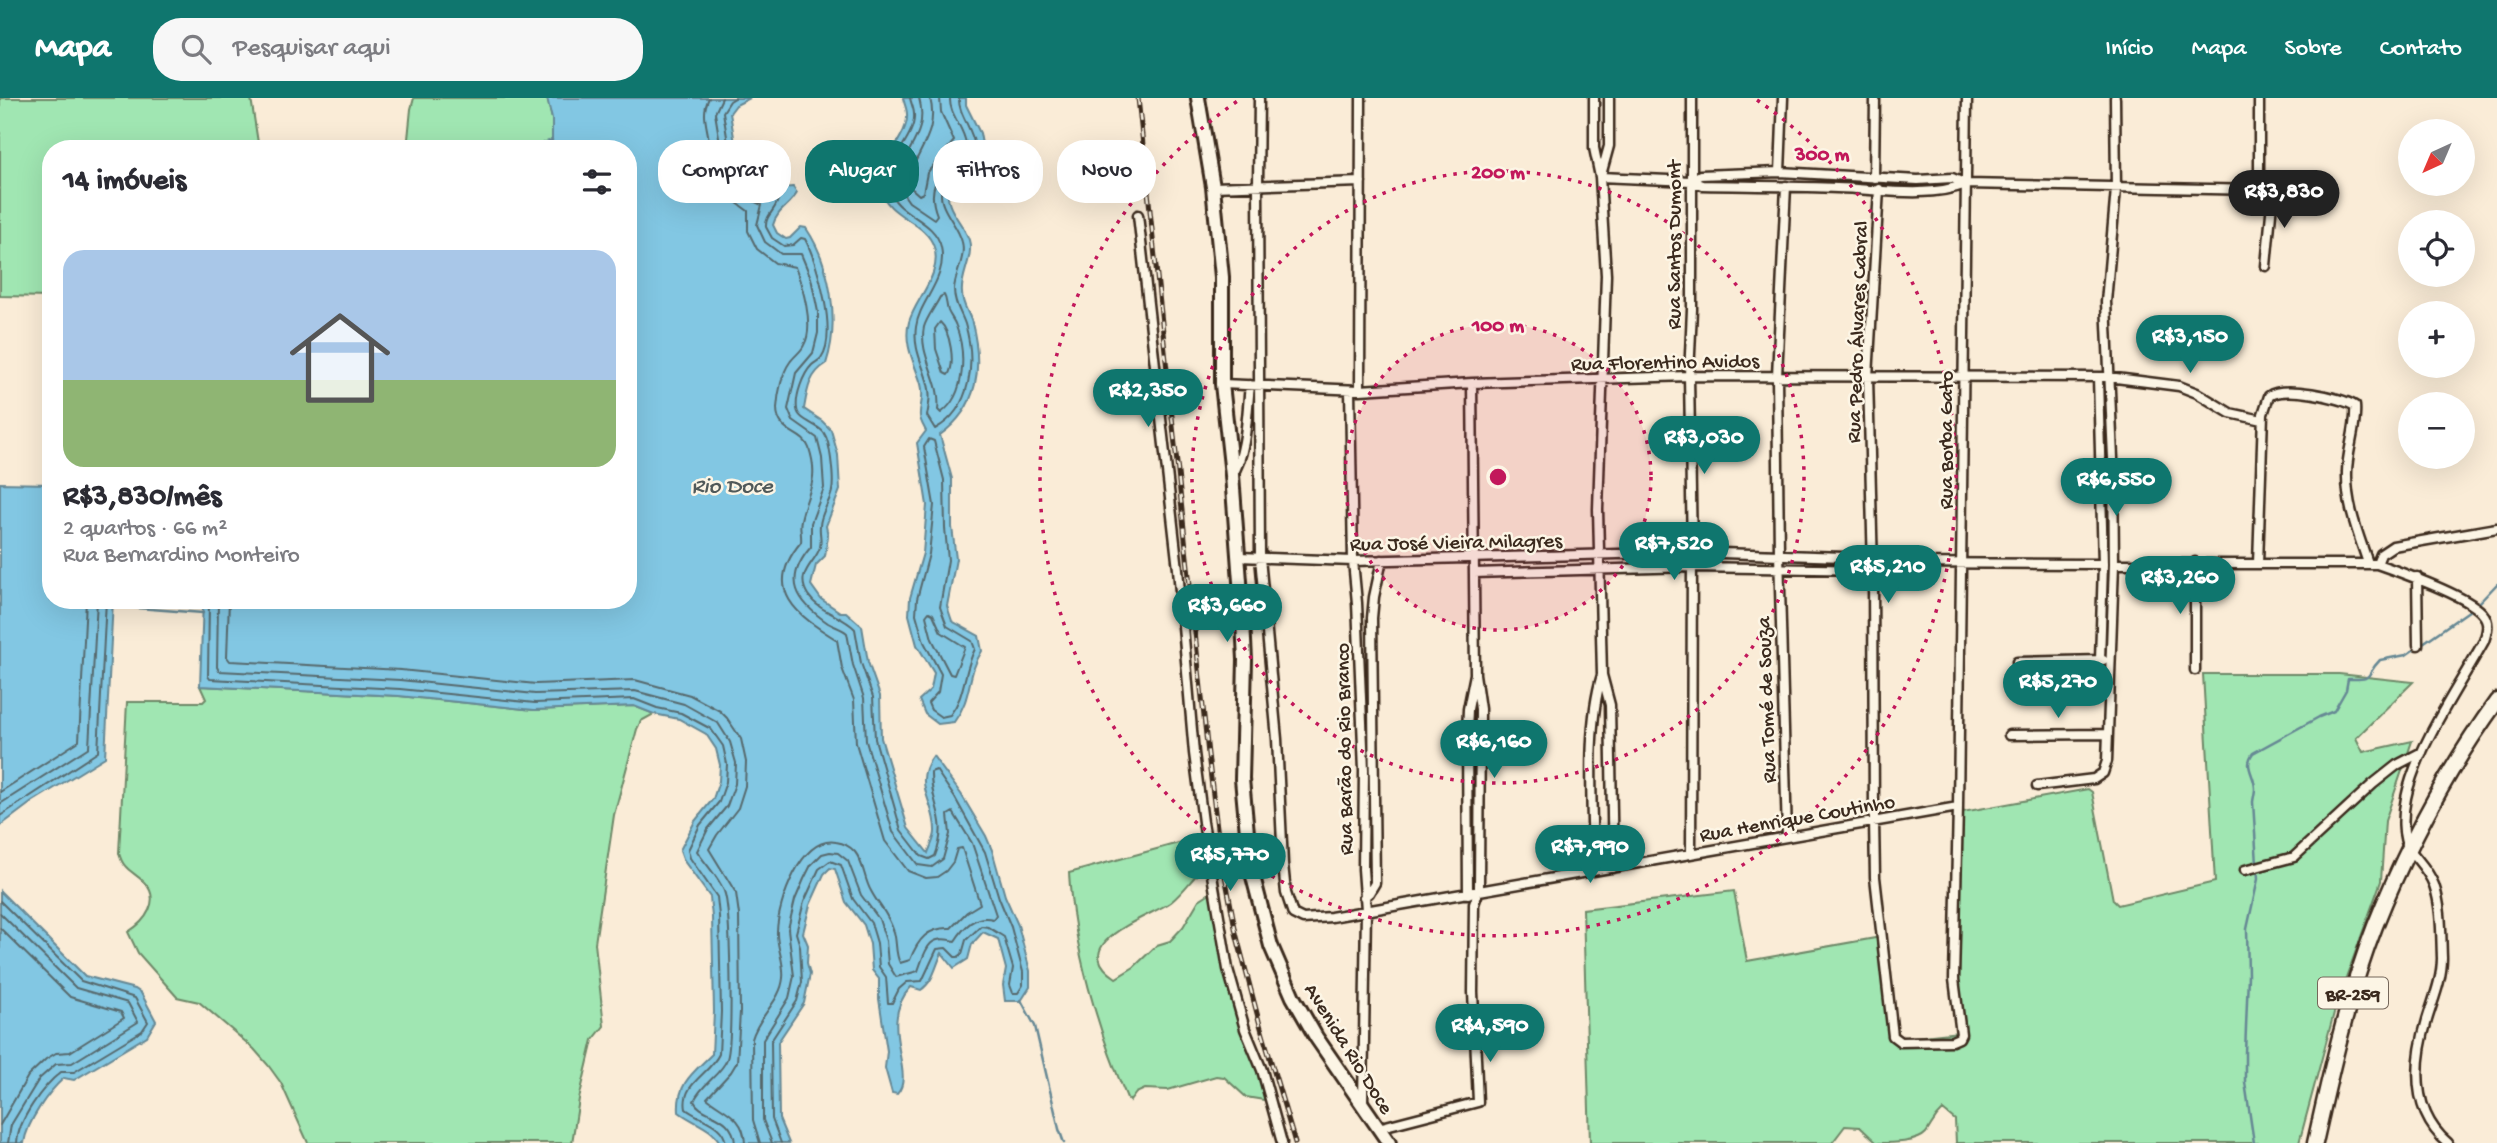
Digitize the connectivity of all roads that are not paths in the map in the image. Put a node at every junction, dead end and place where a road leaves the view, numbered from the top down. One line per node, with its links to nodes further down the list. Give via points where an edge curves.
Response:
1 (1198, 98): 20 (street, Avenida Rio Doce)
2 (1259, 98): 18 (street)
3 (1360, 98): 16 (street)
4 (1594, 98): 13 (street, via 1594,148)
5 (1609, 98): 13 (street, via 1609,146)
6 (1692, 98): 15 (street, Rua Santos Dumont)
7 (1783, 98): 12 (street)
8 (1875, 98): 14 (street)
9 (1966, 98): 17 (street, Rua Borba Gato)
10 (2115, 98): 21 (street)
11 (2259, 98): 23 (street)
12 (1780, 172): 14 (street); 15 (street, via 1700,175)
13 (1600, 177): 15 (street); 34 (street, via 1605,275)
14 (1874, 178): 17 (street, via 1952,178)
15 (1690, 181): 19 (street); 29 (street, Rua Santos Dumont)
16 (1361, 182): 18 (street); 40 (street)
17 (1966, 184): 21 (street); 22 (street, via 1919,192); 28 (street, Rua Borba Gato)
18 (1258, 185): 20 (street); 38 (street)
19 (1786, 186): 22 (street); 30 (street, Rua Tomé de Souza)
20 (1213, 187): 36 (street, Avenida Rio Doce, via 1222,277)
21 (2116, 189): 23 (street); 33 (street, via 2106,302)
22 (1879, 190): 31 (street, Rua Pedro Álvares Cabral)
23 (2259, 190): 24 (street)
24 (2273, 192): 25 (street); 27 (street)
25 (2323, 196)
26 (1138, 215): 93 (street, via 1203,822 1228,969)
27 (2266, 266)
28 (1963, 375): 31 (street, Rua Florentino Avidos); 32 (street, Rua Florentino Avidos); 55 (street, Rua Borba Gato)
29 (1689, 376): 30 (street, Rua Florentino Avidos); 34 (street, Rua Florentino Avidos); 44 (street, Rua Santos Dumont)
30 (1777, 376): 31 (street, Rua Florentino Avidos); 45 (street, Rua Tomé de Souza)
31 (1868, 377): 50 (street, Rua Pedro Álvares Cabral)
32 (2098, 377): 33 (street, Rua Florentino Avidos); 59 (street)
33 (2108, 377): 41 (street, Rua Florentino Avidos, via 2179,386 2230,413); 56 (street)
34 (1603, 380): 35 (street, Rua Florentino Avidos); 46 (street)
35 (1472, 383): 40 (street, Rua Florentino Avidos); 48 (street)
36 (1222, 384): 37 (street, Rua Florentino Avidos); 42 (street, Avenida Rio Doce)
37 (1250, 385): 38 (street, Rua Florentino Avidos); 42 (street, via 1242,449)
38 (1260, 385): 39 (street, Rua Florentino Avidos); 49 (street)
39 (1350, 390): 40 (street, Rua Florentino Avidos); 52 (street, Rua Barão do Rio Branco)
40 (1360, 390)
41 (2262, 420): 57 (street); 58 (street, via 2269,396 2282,391 2354,405 2347,495)
42 (1232, 475): 47 (street, Avenida Rio Doce)
43 (2497, 528): 58 (street, via 2393,547)
44 (1692, 552): 45 (street, Rua José Vieira Milagres); 46 (street, Rua José Vieira Milagres); 60 (street, Rua Santos Dumont)
45 (1779, 553): 50 (street, Rua José Vieira Milagres); 61 (street, Rua Tomé de Souza)
46 (1599, 556): 48 (street, Rua José Vieira Milagres); 62 (street)
47 (1239, 557): 49 (street, Rua José Vieira Milagres); 91 (street, Avenida Rio Doce, via 1245,660 1242,779 1250,865 1260,911 1293,997)
48 (1474, 557): 51 (street, Rua José Vieira Milagres); 64 (street)
49 (1260, 558): 52 (street, Rua José Vieira Milagres); 89 (street, Rua Henrique Coutinho, via 1291,911 1303,919)
50 (1873, 558): 54 (street, Rua José Vieira Milagres); 63 (street, Rua Pedro Álvares Cabral)
51 (1382, 560): 52 (street, Rua José Vieira Milagres); 87 (street, via 1372,618 1375,883)
52 (1353, 561): 87 (street, Rua Barão do Rio Branco, via 1364,770)
53 (2195, 562): 56 (street); 57 (street); 69 (street)
54 (1883, 563): 55 (street, Rua José Vieira Milagres); 63 (street)
55 (1961, 563): 59 (street, Rua José Vieira Milagres); 77 (street, Rua Borba Gato)
56 (2114, 564): 67 (street)
57 (2258, 564): 58 (street)
58 (2373, 564): 65 (street)
59 (2103, 565): 67 (street)
60 (1691, 567): 61 (street); 62 (street); 81 (street, Rua Santos Dumont)
61 (1779, 568): 63 (street); 79 (street, Rua Tomé de Souza)
62 (1600, 570): 64 (street); 71 (street)
63 (1873, 570): 78 (street, Rua Pedro Álvares Cabral)
64 (1474, 573): 70 (street)
65 (2417, 577): 66 (street); 75 (street, via 2481,611 2487,625 2484,641)
66 (2418, 645)
67 (2105, 660): 68 (street); 73 (street)
68 (2017, 662)
69 (2194, 670)
70 (1475, 674): 85 (street, via 1480,709); 86 (street, via 1467,733)
71 (1602, 676): 82 (street, via 1610,705); 83 (street, via 1593,730)
72 (2497, 701): 80 (highway, BR-259)
73 (2108, 734): 74 (street); 76 (street, via 2103,773 2094,779)
74 (2009, 735)
75 (2422, 752): 80 (street, via 2405,799); 84 (street, via 2373,783 2294,857)
76 (2037, 786)
77 (1958, 807): 78 (street, Rua Henrique Coutinho); 90 (street, Rua Borba Gato, via 1954,979 1961,1034 1952,1041 1901,1042 1893,1036)
78 (1874, 820): 79 (street, Rua Henrique Coutinho); 90 (street, Rua Pedro Álvares Cabral, via 1875,877)
79 (1787, 836): 81 (street, Rua Henrique Coutinho)
80 (2409, 849): 95 (highway, BR-259, via 2374,928 2351,999); 96 (street, via 2426,867 2439,907 2440,979 2420,1045 2418,1075 2423,1112)
81 (1690, 854): 82 (street, Rua Henrique Coutinho)
82 (1613, 868): 83 (street, Rua Henrique Coutinho)
83 (1593, 870): 85 (street, Rua Henrique Coutinho)
84 (2245, 870)
85 (1479, 890): 86 (street, Rua Henrique Coutinho); 88 (street)
86 (1466, 891): 88 (street); 89 (street, Rua Henrique Coutinho)
87 (1364, 897): 89 (street, Rua Barão do Rio Branco)
88 (1474, 904): 92 (street, via 1478,1102)
89 (1366, 910): 91 (street, Rua Barão do Rio Branco)
90 (1890, 1020)
91 (1363, 1107): 92 (street, Avenida Rio Doce)
92 (1378, 1128): 94 (street, Avenida Rio Doce)
93 (1282, 1143)
94 (1389, 1143)
95 (2315, 1143)
96 (2448, 1143)

